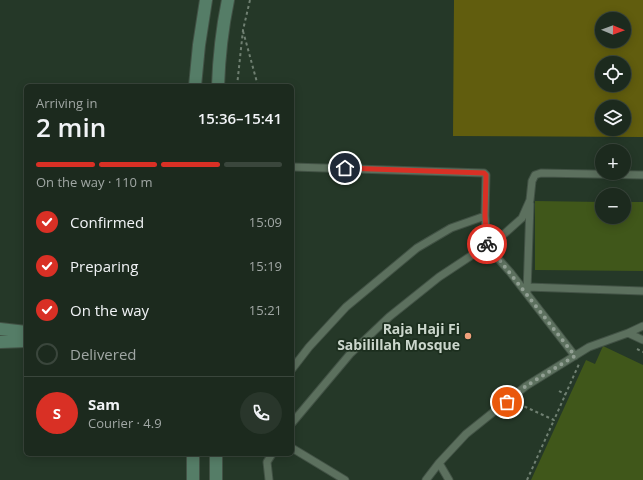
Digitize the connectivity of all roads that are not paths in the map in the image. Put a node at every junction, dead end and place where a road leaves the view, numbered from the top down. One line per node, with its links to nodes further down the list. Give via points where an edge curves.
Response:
1 (206, 0): 3 (main road)
2 (228, 0): 4 (main road)
3 (195, 84)
4 (218, 84)
5 (294, 167): 8 (lane, via 484,173)
6 (643, 175): 7 (lane, via 541,173 535,175 532,181)
7 (530, 200): 9 (lane, via 522,218); 10 (lane)
8 (485, 216): 9 (lane); 20 (lane, via 451,228 417,248 346,307)
9 (487, 246): 10 (lane); 21 (lane, via 439,277 389,317 350,354)
10 (527, 291): 11 (lane); 19 (lane)
11 (643, 291)
12 (643, 326): 15 (lane)
13 (0, 329): 14 (main road)
14 (24, 332)
15 (628, 333): 16 (lane); 19 (lane, via 589,347)
16 (643, 340)
17 (24, 341): 18 (main road)
18 (0, 342)
19 (575, 356): 27 (lane, via 526,386 466,434)
20 (294, 366)
21 (294, 420)
22 (294, 449): 32 (lane)
23 (193, 456): 29 (main road)
24 (216, 456): 28 (main road)
25 (222, 456): 28 (lane)
26 (271, 456): 31 (lane, via 267,462)
27 (439, 463): 33 (lane); 34 (lane)
28 (216, 467): 30 (main road)
29 (193, 480)
30 (216, 480)
31 (268, 480)
32 (345, 480)
33 (426, 480)
34 (449, 480)

